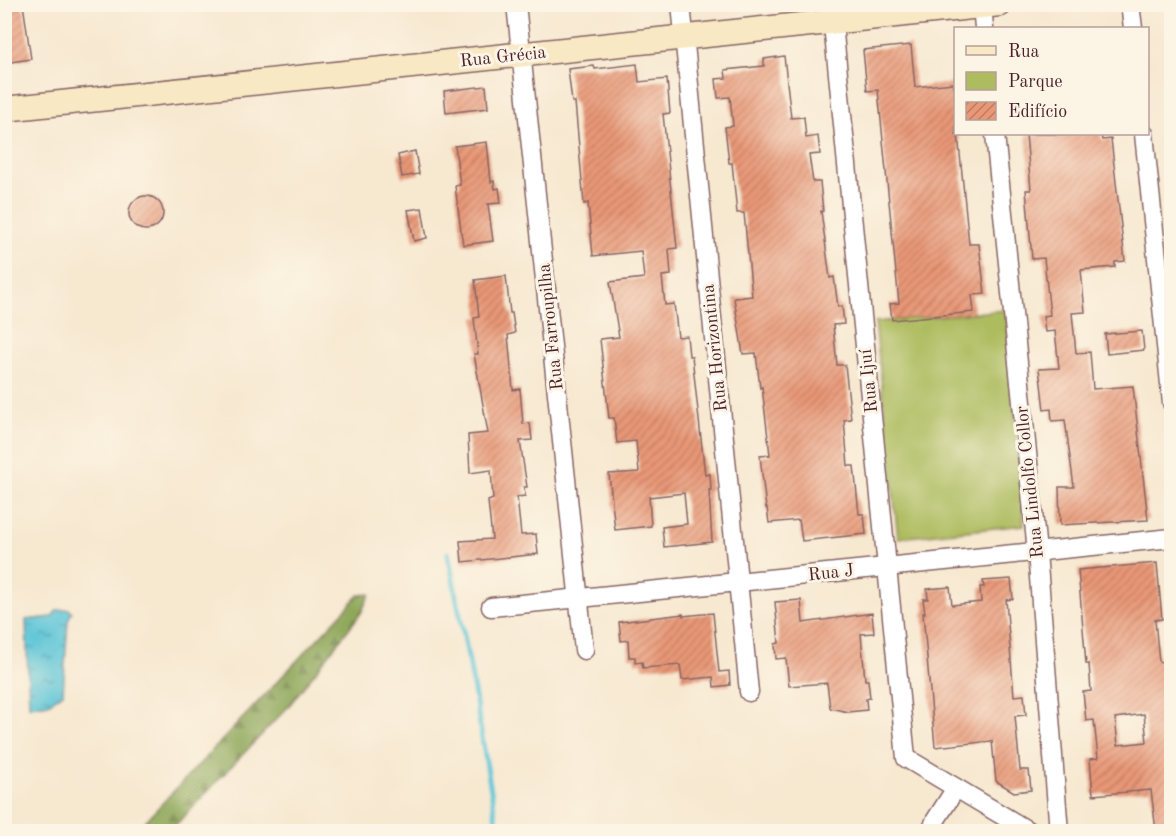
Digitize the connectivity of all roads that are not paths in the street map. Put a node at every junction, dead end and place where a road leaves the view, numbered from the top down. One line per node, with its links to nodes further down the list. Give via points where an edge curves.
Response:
1 (516, 4): 8 (street, Rua Farroupilha)
2 (681, 4): 7 (street, Rua Horizontina)
3 (1130, 4): 6 (street)
4 (987, 11): 5 (main road, Rua Grécia)
5 (832, 13): 7 (main road, Rua Grécia); 15 (street, Rua Ijuí)
6 (1133, 27)
7 (684, 38): 8 (main road, Rua Grécia); 16 (street, Rua Horizontina)
8 (521, 55): 9 (main road, Rua Grécia); 17 (street, Rua Farroupilha)
9 (4, 109)
10 (994, 135): 14 (street, Rua Lindolfo Collor)
11 (1144, 135): 12 (street)
12 (1172, 403)
13 (1172, 538): 14 (street, Rua J)
14 (1037, 552): 15 (street, Rua J); 24 (street, Rua Lindolfo Collor)
15 (887, 567): 16 (street, Rua J); 21 (street, Rua Ijuí, via 906,758)
16 (739, 582): 17 (street, Rua J); 20 (street, Rua Horizontina)
17 (580, 598): 18 (street, Rua J); 19 (street, Rua Farroupilha)
18 (490, 607)
19 (584, 650)
20 (748, 692)
21 (956, 788): 22 (street); 23 (street)
22 (932, 831)
23 (1030, 831)
24 (1059, 831)

